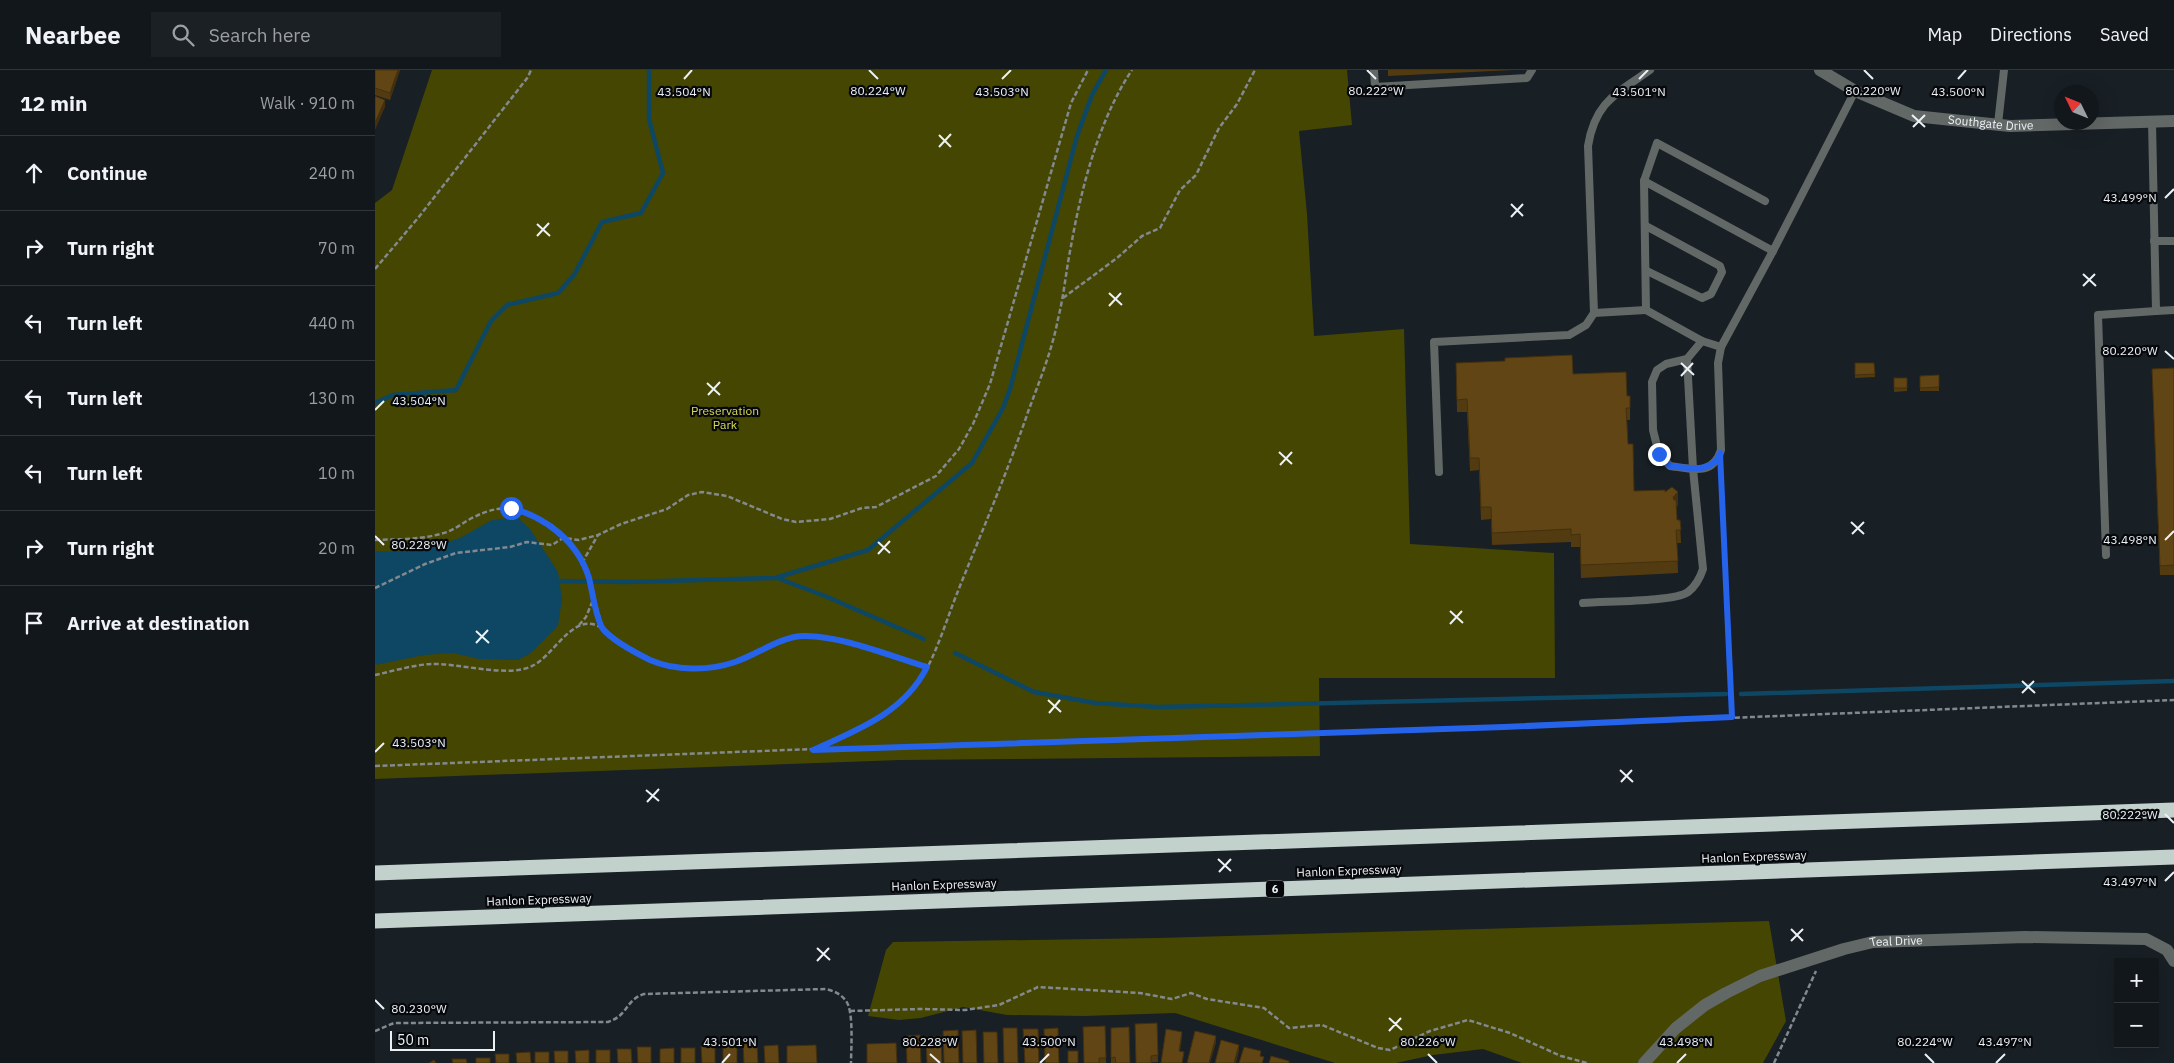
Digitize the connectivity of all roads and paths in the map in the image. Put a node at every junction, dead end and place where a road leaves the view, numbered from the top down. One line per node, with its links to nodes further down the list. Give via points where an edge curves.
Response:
1 (531, 70): 20 (path)
2 (1088, 70): 33 (path, via 1071,103 990,384 959,449 937,476 876,507 862,508 830,519 796,522 783,520 727,496 702,492)
3 (1132, 70): 22 (path, via 1099,137 1081,200)
4 (1255, 70): 22 (path, via 1237,104 1219,128 1196,175 1180,190 1160,228 1142,236)
5 (1374, 70): 6 (lane, via 1375,87 1527,78)
6 (1532, 70)
7 (1650, 70): 26 (lane, via 1602,107 1591,129 1588,146)
8 (1820, 70): 10 (street, Southgate Drive)
9 (2004, 70): 13 (lane)
10 (1855, 91): 13 (street, Southgate Drive, via 1915,116); 19 (lane)
11 (2174, 121): 12 (street, Southgate Drive)
12 (2152, 122): 13 (street, Southgate Drive); 17 (lane)
13 (1999, 124)
14 (1644, 181): 15 (lane, via 1657,144); 16 (lane); 19 (lane)
15 (1765, 201)
16 (1645, 226): 21 (lane); 21 (lane, via 1720,266 1722,272 1711,294 1702,298)
17 (2154, 241): 18 (lane); 25 (lane)
18 (2174, 241)
19 (1773, 251): 28 (lane)
20 (375, 269)
21 (1647, 271): 23 (lane)
22 (1062, 299): 43 (path, via 1053,341 1012,456)
23 (1646, 310): 26 (lane); 27 (lane)
24 (2174, 310): 25 (lane)
25 (2156, 311): 36 (lane, via 2098,316)
26 (1594, 313): 32 (lane, via 1587,325 1569,335 1434,342)
27 (1702, 342): 28 (lane); 29 (lane)
28 (1721, 346): 30 (lane, via 1718,363)
29 (1687, 359): 31 (lane); 31 (lane, via 1666,364 1657,370 1652,382 1653,430 1664,461 1670,466)
30 (1720, 453): 31 (lane, via 1712,465); 46 (path)
31 (1693, 469): 40 (lane, via 1703,569 1698,582 1687,593 1667,598)
32 (1439, 472)
33 (598, 535): 34 (path, via 579,540); 37 (path)
34 (564, 539): 35 (path, via 529,513 497,508 448,532 420,539); 37 (path); 38 (path, via 552,545 527,542 510,547 456,552)
35 (375, 540)
36 (2106, 555)
37 (582, 563): 39 (path, via 589,577)
38 (375, 588)
39 (593, 599): 41 (path, via 587,617); 42 (path)
40 (1583, 602)
41 (579, 625): 42 (path, via 592,624); 44 (path, via 534,666 519,671 431,664)
42 (603, 629): 43 (path, via 627,648 675,668 706,668 735,662 801,636 855,645)
43 (927, 667): 47 (path, via 911,692 889,712)
44 (375, 675)
45 (2174, 700): 46 (path)
46 (1732, 717): 47 (path)
47 (813, 750): 48 (path)
48 (375, 766)
49 (2174, 810): 51 (highway)
50 (2174, 857): 52 (highway, Hanlon Expressway / 6)
51 (375, 873)
52 (375, 920)
53 (1823, 955): 54 (street, Teal Drive, via 1873,942 2025,937 2146,939 2167,950); 59 (street, Teal Drive, via 1760,976 1705,1005 1676,1028); 60 (path)
54 (2174, 961)
55 (849, 1010): 56 (path, via 847,1002 837,992 826,989 644,994 633,997 623,1014 608,1022 394,1023); 57 (path); 58 (path, via 965,1010 999,1005 1038,987 1140,993 1172,999 1191,993 1207,999 1265,1008 1289,1028 1322,1025 1390,1050 1430,1031 1468,1020)
56 (375, 1031)
57 (851, 1063)
58 (1587, 1063)
59 (1644, 1063)
60 (1774, 1063)

